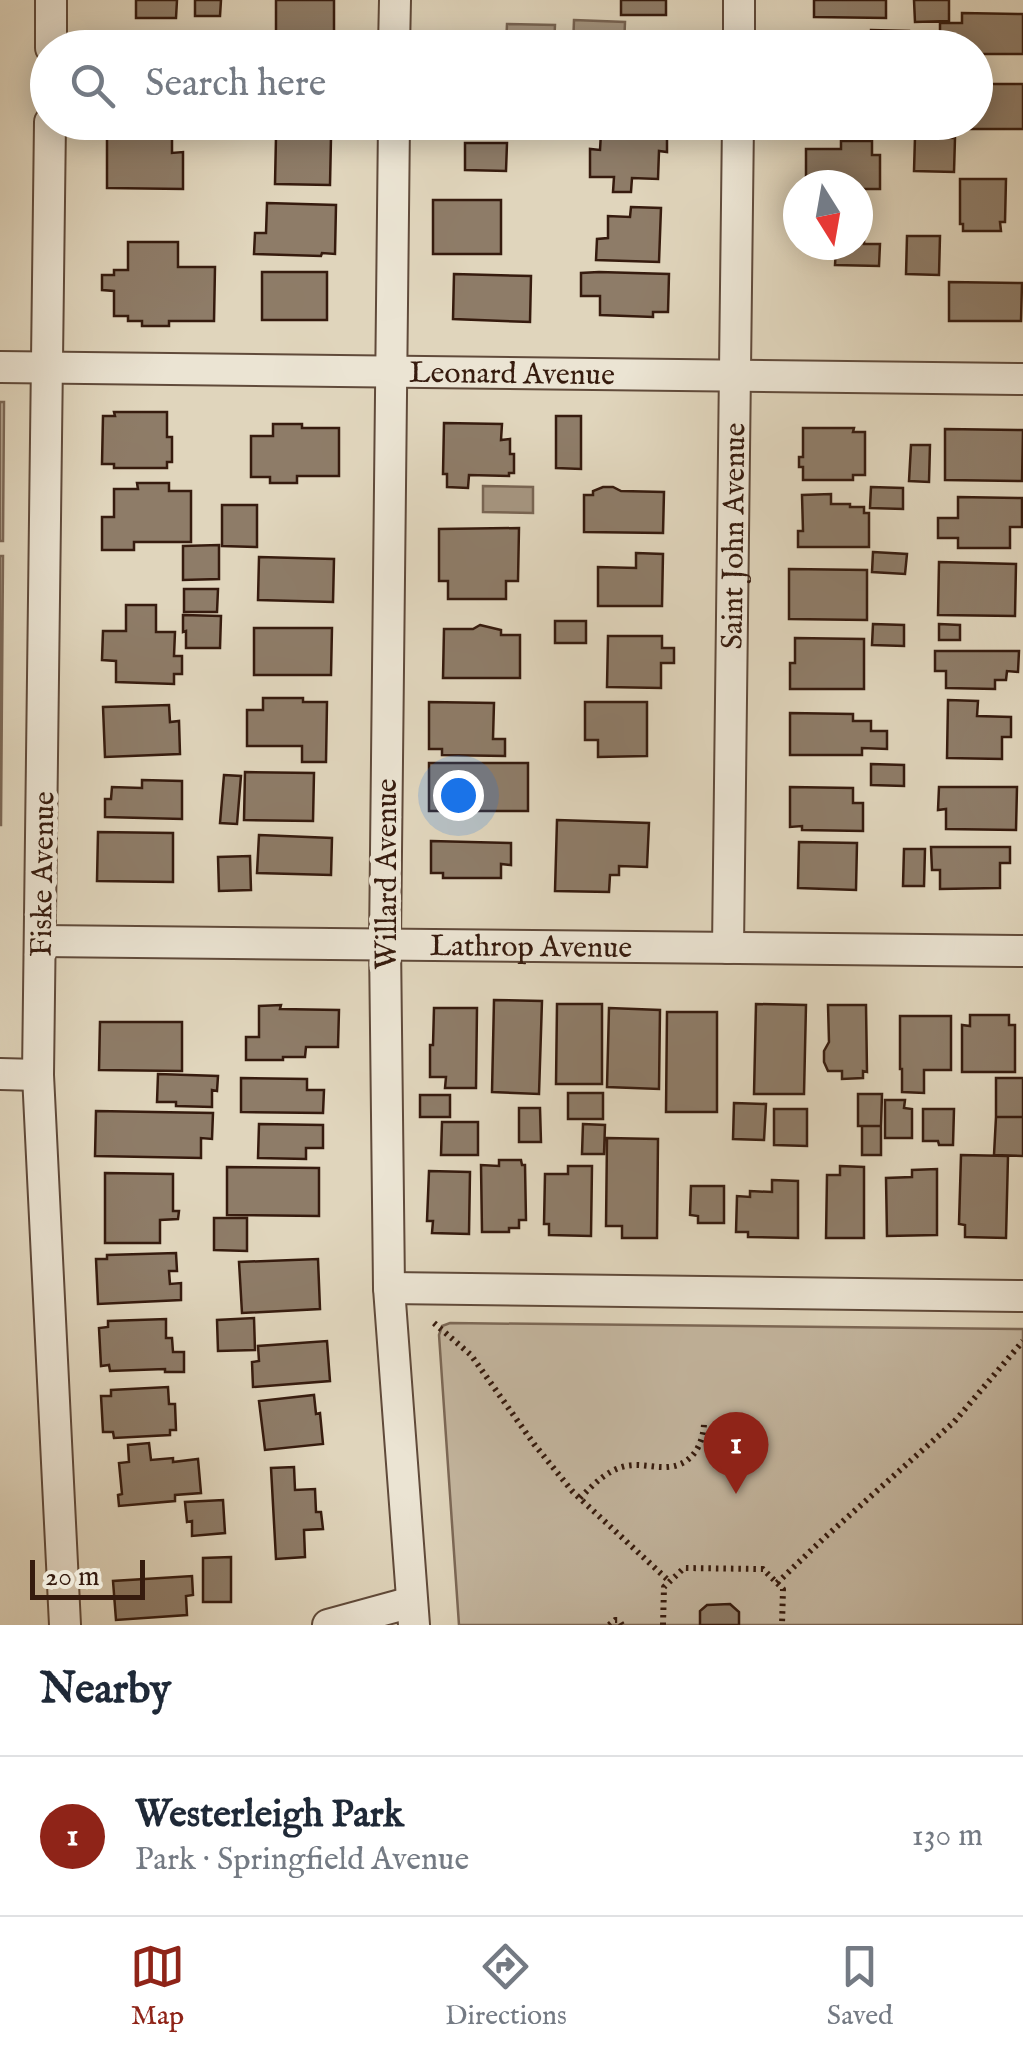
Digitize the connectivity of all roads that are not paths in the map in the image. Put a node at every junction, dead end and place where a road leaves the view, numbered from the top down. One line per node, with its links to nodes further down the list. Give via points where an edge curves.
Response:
1 (51, 0): 4 (street)
2 (395, 0): 5 (street)
3 (739, 0): 6 (street)
4 (51, 30)
5 (394, 30)
6 (738, 30)
7 (50, 140): 11 (street, Fiske Avenue)
8 (394, 140): 12 (street, Willard Avenue)
9 (738, 140): 13 (street, Saint John Avenue)
10 (0, 367): 11 (street, Leonard Avenue)
11 (47, 368): 12 (street, Leonard Avenue); 15 (street, Fiske Avenue)
12 (392, 372): 13 (street, Leonard Avenue); 16 (street, Willard Avenue)
13 (734, 376): 14 (street, Leonard Avenue); 17 (street, Saint John Avenue)
14 (1023, 379)
15 (41, 942): 16 (street, Lathrop Avenue); 20 (street, Fiske Avenue)
16 (384, 943): 17 (street, Lathrop Avenue); 21 (street, Willard Avenue)
17 (728, 948): 18 (street, Lathrop Avenue)
18 (1023, 951)
19 (0, 1074): 20 (street)
20 (38, 1075): 24 (street, Fiske Avenue)
21 (389, 1288): 22 (street); 23 (street, Willard Avenue)
22 (1023, 1296)
23 (413, 1614): 25 (street)
24 (65, 1625)
25 (328, 1625)

